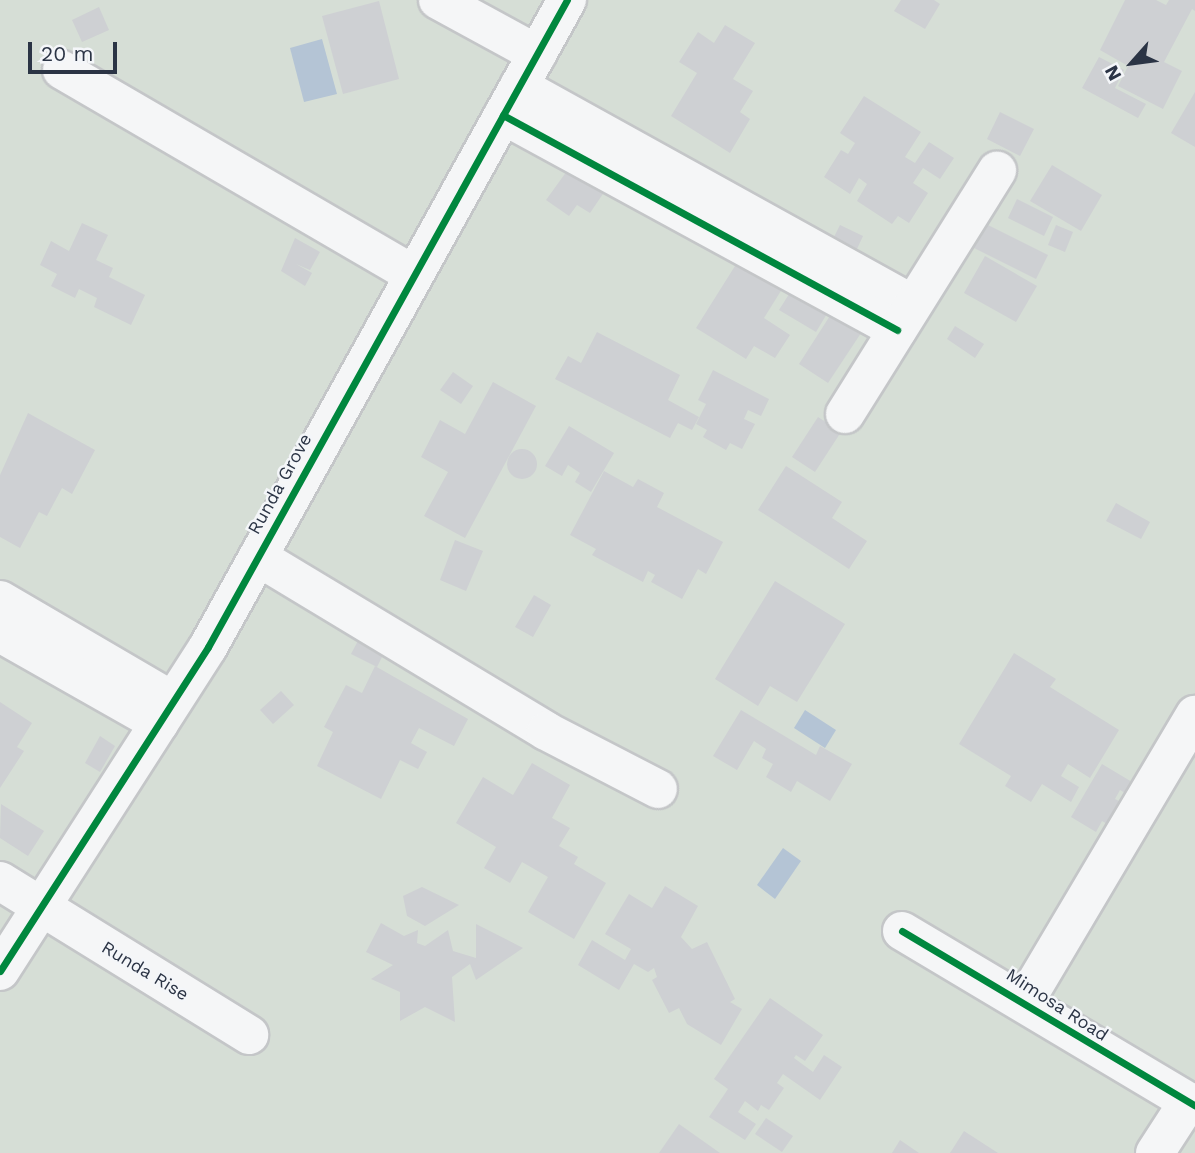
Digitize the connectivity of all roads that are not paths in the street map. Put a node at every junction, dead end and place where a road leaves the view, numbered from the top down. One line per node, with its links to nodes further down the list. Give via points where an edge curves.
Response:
1 (438, 0): 4 (street)
2 (567, 0): 4 (street, Runda Grove)
3 (62, 70): 6 (street)
4 (520, 85): 6 (street, Runda Grove); 7 (street)
5 (997, 171): 7 (street)
6 (414, 275): 9 (street, Runda Grove)
7 (904, 317): 8 (street)
8 (845, 414)
9 (258, 557): 12 (street, Runda Grove); 14 (street, via 546,731)
10 (0, 600): 12 (street)
11 (0, 633): 12 (street)
12 (166, 712): 16 (street, Runda Grove)
13 (1195, 715): 19 (street)
14 (658, 789)
15 (0, 881): 16 (street, Runda Rise)
16 (41, 908): 18 (street, Runda Grove); 20 (street, Runda Rise)
17 (902, 931): 19 (street, Mimosa Road)
18 (0, 971)
19 (1026, 1001): 21 (street, Mimosa Road, via 1091,1047)
20 (249, 1035)
21 (1191, 1104): 22 (street)
22 (1155, 1153)

